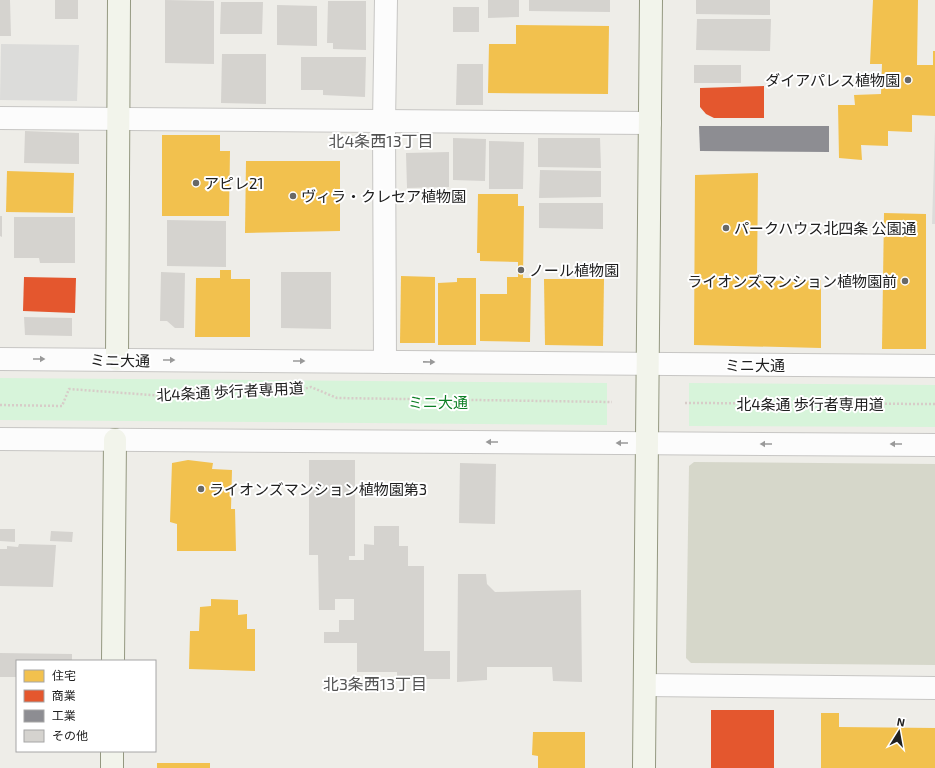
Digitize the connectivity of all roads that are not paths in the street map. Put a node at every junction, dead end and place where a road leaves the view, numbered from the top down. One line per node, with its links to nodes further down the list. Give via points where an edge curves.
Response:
1 (120, 0): 5 (street)
2 (386, 0): 6 (street)
3 (651, 0): 7 (street)
4 (0, 118): 5 (street)
5 (119, 120): 6 (street); 9 (street)
6 (384, 122): 7 (street); 10 (street)
7 (650, 123): 11 (street)
8 (0, 359): 9 (street, ミニ大通, one-way to 9)
9 (117, 359): 10 (street, ミニ大通, one-way to 10)
10 (385, 362): 11 (street, ミニ大通, one-way to 11)
11 (648, 364): 12 (street, ミニ大通); 15 (street)
12 (935, 366)
13 (0, 439): 14 (street)
14 (115, 440): 15 (street, one-way to 14); 17 (street)
15 (647, 443): 16 (street, one-way to 15); 18 (street)
16 (935, 445)
17 (113, 660)
18 (645, 685): 19 (street); 22 (street)
19 (935, 688)
20 (112, 752): 21 (street)
21 (112, 768)
22 (644, 768)

